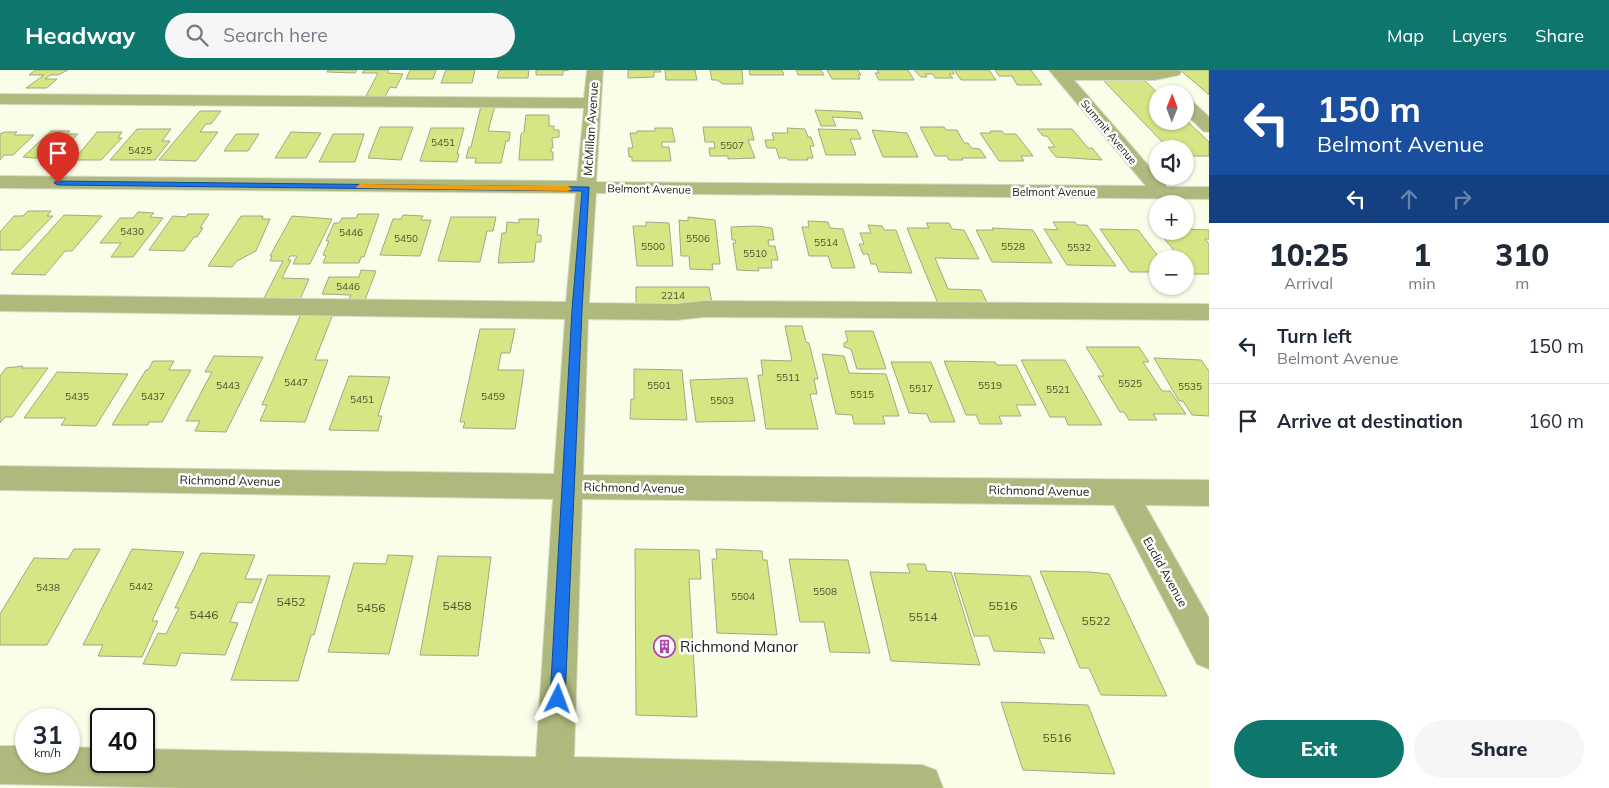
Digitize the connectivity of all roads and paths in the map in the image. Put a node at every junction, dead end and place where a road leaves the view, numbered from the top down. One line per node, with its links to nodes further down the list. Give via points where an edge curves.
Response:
1 (595, 70): 6 (street, McMillan Avenue)
2 (1059, 72): 3 (street); 11 (street, Summit Avenue)
3 (1152, 72): 4 (street)
4 (1165, 85)
5 (0, 99): 6 (street)
6 (593, 104): 10 (street, McMillan Avenue)
7 (1194, 113): 8 (street)
8 (1209, 127)
9 (0, 182): 10 (street, Belmont Avenue)
10 (586, 189): 11 (street, Belmont Avenue); 14 (street, McMillan Avenue)
11 (1162, 193): 12 (street, Belmont Avenue)
12 (1209, 193)
13 (0, 303): 14 (street)
14 (577, 310): 15 (street); 17 (street, McMillan Avenue)
15 (1209, 312)
16 (0, 478): 17 (street, Richmond Avenue)
17 (568, 487): 18 (street, Richmond Avenue); 22 (street, McMillan Avenue)
18 (1122, 492): 19 (street, Richmond Avenue); 20 (street, Euclid Avenue)
19 (1209, 493)
20 (1209, 652)
21 (0, 765): 22 (street)
22 (553, 782): 23 (street, via 922,784)
23 (923, 788)

